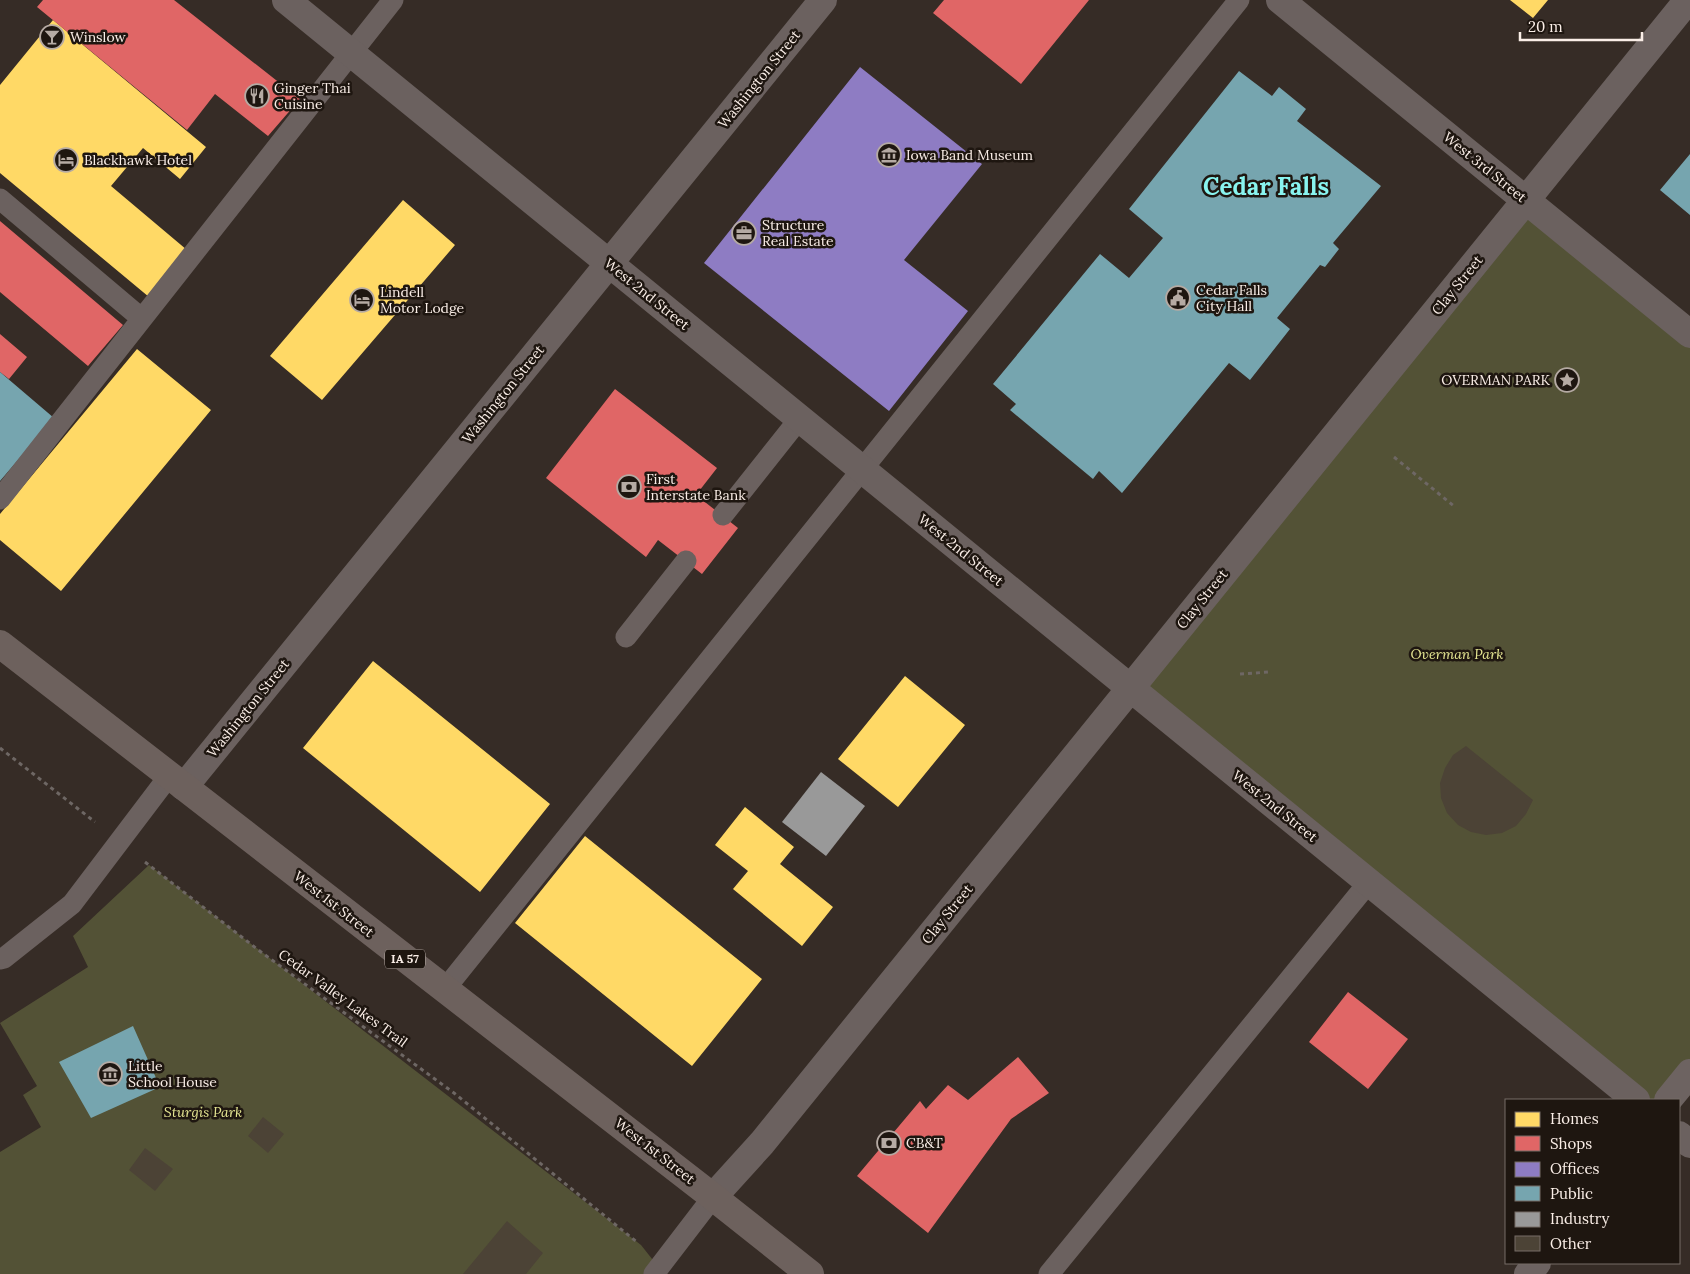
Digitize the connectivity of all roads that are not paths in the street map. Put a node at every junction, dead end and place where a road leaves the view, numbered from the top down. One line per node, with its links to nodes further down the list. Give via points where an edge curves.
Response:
1 (286, 0): 7 (street, West 2nd Street)
2 (393, 0): 7 (lane)
3 (823, 0): 10 (street, Washington Street)
4 (1239, 0): 14 (lane)
5 (1280, 0): 9 (street, West 3rd Street)
6 (1688, 0): 9 (street, Clay Street)
7 (350, 52): 10 (street, West 2nd Street); 11 (lane)
8 (0, 199): 11 (lane)
9 (1526, 200): 12 (street, West 3rd Street); 20 (street, Clay Street)
10 (609, 263): 13 (street, West 2nd Street); 21 (street, Washington Street)
11 (141, 318): 15 (lane)
12 (1690, 334)
13 (800, 418): 14 (street, West 2nd Street); 16 (lane)
14 (862, 470): 20 (street, West 2nd Street); 24 (lane)
15 (0, 499)
16 (723, 515)
17 (686, 561): 18 (lane)
18 (626, 637)
19 (0, 644): 21 (main road, West 1st Street / IA 57)
20 (1130, 688): 22 (street, West 2nd Street); 30 (street, Clay Street, via 762,1143)
21 (176, 782): 23 (lane, via 119,841 72,904); 24 (main road, West 1st Street / IA 57)
22 (1369, 882): 26 (street, West 2nd Street); 34 (lane)
23 (0, 959)
24 (445, 989): 30 (main road, West 1st Street / IA 57)
25 (1690, 1073): 27 (street)
26 (1635, 1099)
27 (1669, 1099)
28 (1680, 1136): 29 (street)
29 (1690, 1144)
30 (713, 1197): 32 (lane); 33 (main road, West 1st Street / IA 57)
31 (1536, 1264): 35 (street)
32 (656, 1271)
33 (810, 1274)
34 (1049, 1274)
35 (1528, 1274)

